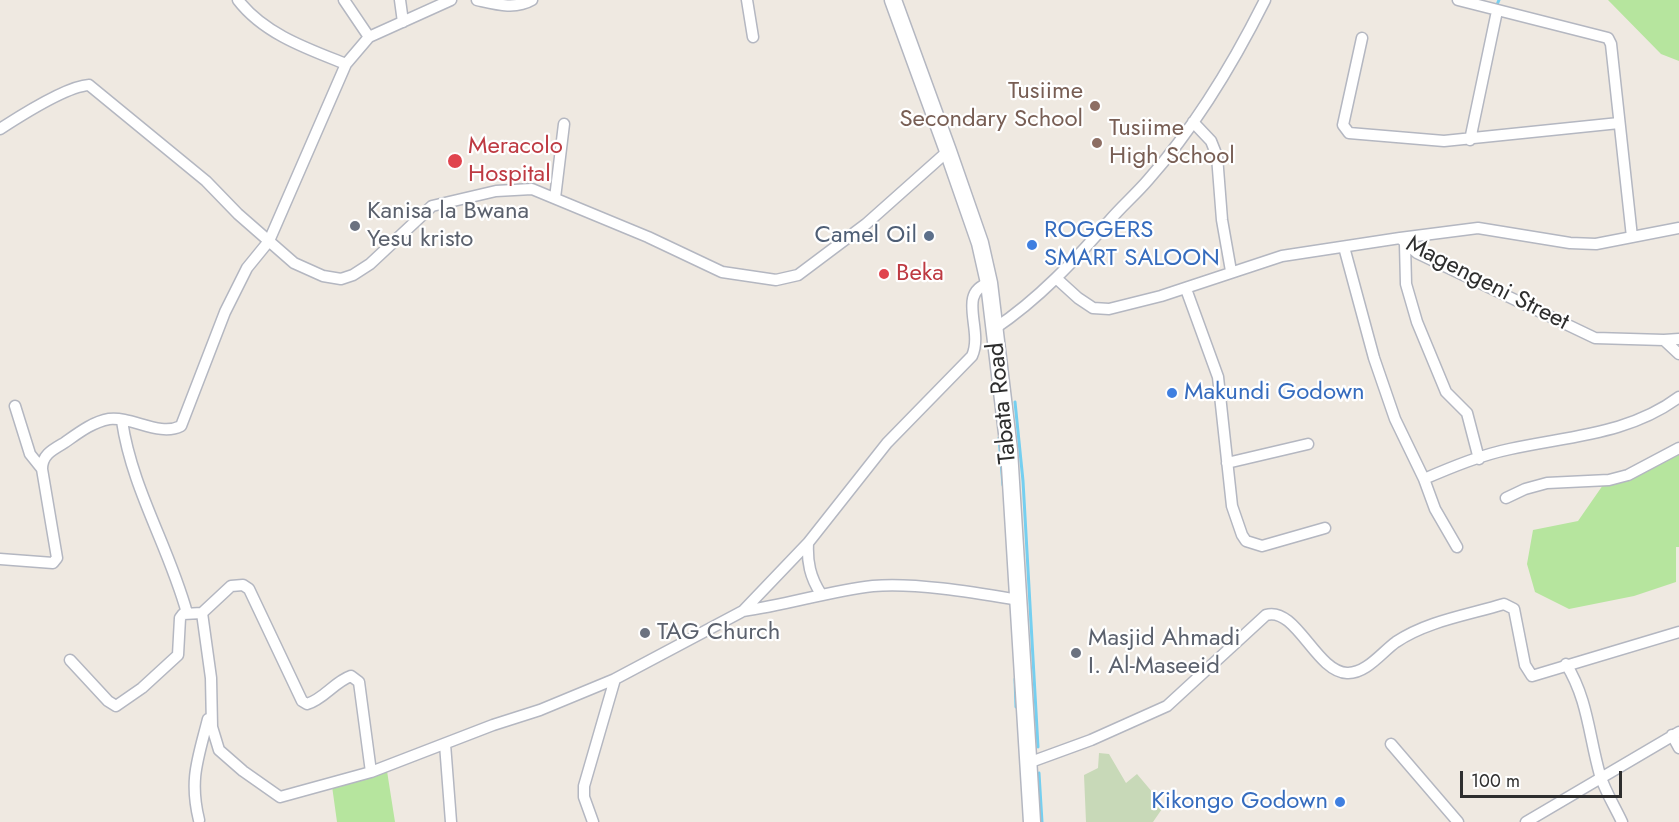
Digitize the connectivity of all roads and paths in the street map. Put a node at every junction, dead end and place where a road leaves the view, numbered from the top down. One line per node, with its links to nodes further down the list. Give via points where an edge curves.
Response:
1 (238, 0): 16 (street, via 270,29)
2 (344, 0): 13 (street)
3 (400, 0): 12 (street)
4 (451, 0): 12 (street)
5 (477, 0): 6 (street, via 511,6)
6 (532, 0)
7 (747, 0): 14 (street)
8 (893, 0): 22 (main road, Tabata Road)
9 (1265, 0): 17 (street, via 1233,61)
10 (1458, 0): 11 (street)
11 (1497, 11): 18 (street, via 1608,38); 21 (street)
12 (403, 22): 13 (street)
13 (369, 37): 16 (street)
14 (753, 37)
15 (1362, 38): 21 (street, via 1343,125 1349,133)
16 (346, 64): 26 (street)
17 (1193, 122): 29 (street, via 1211,141 1217,156); 30 (street, via 1149,179)
18 (1619, 123): 21 (street); 25 (street)
19 (564, 124): 23 (street)
20 (0, 129): 26 (street, via 81,85 89,85 206,181)
21 (1470, 140)
22 (948, 151): 23 (street, via 866,224 788,279 722,272); 31 (main road, Tabata Road, via 980,243)
23 (555, 198): 26 (street, via 532,189 496,190 432,206 370,264 341,279 294,263)
24 (1679, 228): 25 (street)
25 (1632, 237): 27 (street, via 1596,244 1570,243 1478,228)
26 (269, 241): 39 (street, via 247,268 225,312 181,426 168,429)
27 (1402, 241): 28 (street, Magengeni Street); 35 (street, Magengeni Street, via 1417,252 1595,338); 42 (street, via 1409,298 1446,392 1467,413)
28 (1344, 247): 29 (street, Magengeni Street, via 1304,251); 45 (street, via 1382,386)
29 (1231, 271): 32 (street, Magengeni Street)
30 (1056, 278): 32 (street, Magengeni Street, via 1078,298 1100,310); 33 (street, via 1022,311)
31 (989, 284): 33 (main road, Tabata Road); 48 (street, via 973,292 976,347 972,356 887,443)
32 (1186, 288): 43 (street, via 1218,377)
33 (994, 329): 52 (main road, Tabata Road, via 1009,450)
34 (1679, 339): 35 (street, Magengeni Street)
35 (1664, 340): 36 (street)
36 (1679, 354)
37 (1679, 397): 42 (street, via 1662,410 1611,430 1509,449)
38 (15, 406): 44 (street, via 30,454)
39 (122, 421): 44 (street, via 107,419 94,423 49,452 42,461); 54 (street, via 146,509 173,565)
40 (1308, 444): 43 (street)
41 (1679, 448): 46 (street, via 1628,475 1609,480 1547,483)
42 (1479, 459): 45 (street)
43 (1227, 463): 47 (street, via 1232,506 1246,541 1262,546)
44 (42, 469): 50 (street, via 57,558 53,563)
45 (1424, 479): 49 (street, via 1435,509)
46 (1506, 498)
47 (1325, 528)
48 (808, 543): 51 (street, via 807,562); 53 (street)
49 (1457, 547)
50 (0, 560)
51 (821, 594): 52 (street, via 900,585); 53 (street)
52 (1018, 600): 65 (main road, Tabata Road)
53 (743, 611): 59 (street)
54 (187, 613): 55 (street); 57 (street, via 180,618 178,655 116,706)
55 (202, 613): 60 (street); 66 (street, via 231,586 243,585 249,589 302,701 314,702 351,676 359,682)
56 (1679, 632): 58 (street)
57 (70, 660)
58 (1566, 664): 65 (street, via 1532,676 1525,664 1514,609 1504,604 1426,627 1351,674 1327,664 1275,613 1266,615 1167,706); 67 (street, via 1587,710)
59 (615, 680): 62 (street); 70 (street, via 584,786)
60 (212, 705): 66 (street, via 212,727 219,750 280,797); 68 (street, via 195,769 193,794)
61 (1676, 734): 64 (street); 67 (street)
62 (445, 744): 66 (street); 69 (street)
63 (1391, 744): 72 (street)
64 (1679, 748)
65 (1028, 763): 71 (main road, Tabata Road)
66 (371, 772)
67 (1601, 778): 73 (street); 74 (street)
68 (199, 820)
69 (451, 822)
70 (593, 822)
71 (1032, 822)
72 (1458, 822)
73 (1526, 822)
74 (1622, 822)

